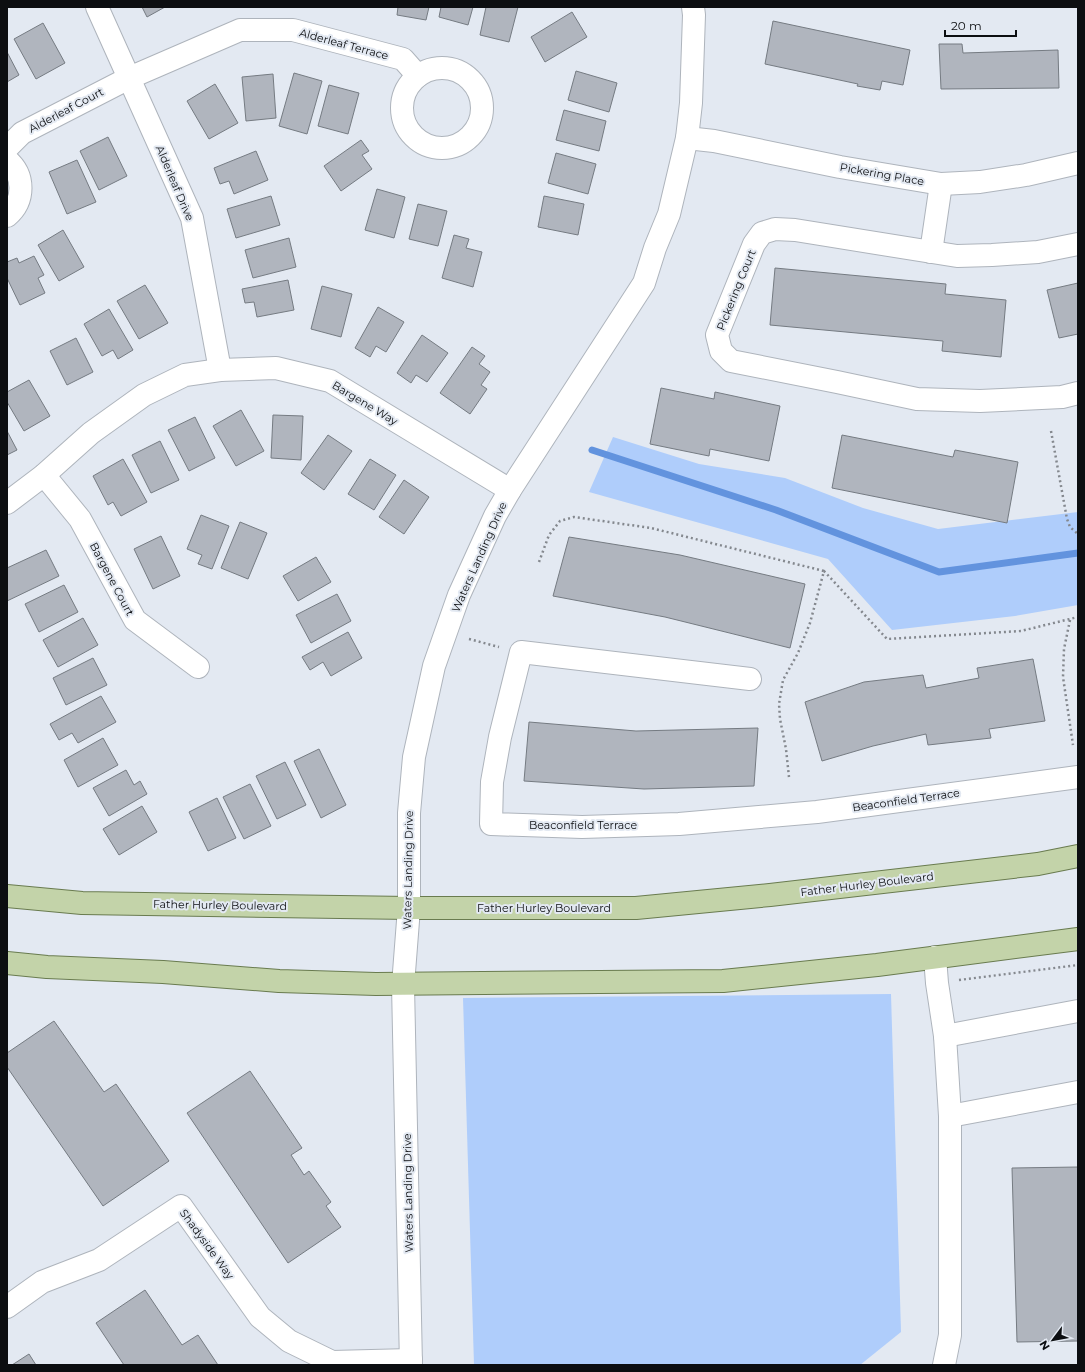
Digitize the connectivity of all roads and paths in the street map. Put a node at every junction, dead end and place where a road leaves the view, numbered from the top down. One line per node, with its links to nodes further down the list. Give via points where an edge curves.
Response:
1 (97, 7): 4 (street, Alderleaf Drive)
2 (693, 7): 5 (street, Waters Landing Drive, via 691,103)
3 (418, 76): 4 (street, Alderleaf Terrace, via 402,59 293,30 240,30)
4 (128, 78): 6 (street, Alderleaf Court, via 22,133); 13 (street, Alderleaf Drive, via 192,218)
5 (687, 138): 9 (street, Pickering Place); 17 (street, Waters Landing Drive, via 669,214 644,283)
6 (7, 148)
7 (7, 160): 10 (street, via 16,170 21,191 18,202)
8 (1078, 163): 9 (street, Pickering Place, via 1026,175 980,182)
9 (941, 184): 12 (street)
10 (7, 216)
11 (1078, 244): 12 (street, Pickering Court, via 1038,252 992,255 957,256)
12 (931, 252): 14 (street, Pickering Court, via 795,230 775,229 762,233 754,244 717,336 721,350 732,361 917,399 980,401)
13 (220, 370): 16 (street, Bargene Way, via 185,376 144,395 91,433); 17 (street, Bargene Way, via 276,368 330,381)
14 (1078, 394)
15 (1051, 431): 19 (path, via 1067,519)
16 (44, 475): 18 (street, Bargene Way); 26 (street, Bargene Court, via 80,519 134,620)
17 (510, 490): 24 (street, Waters Landing Drive, via 459,595)
18 (7, 503)
19 (1078, 534)
20 (539, 562): 21 (path, via 549,535 560,521 574,517 650,528)
21 (824, 571): 23 (path, via 886,639 1021,631); 29 (path, via 810,623 783,680 779,704)
22 (1078, 617): 23 (path)
23 (1070, 620): 28 (path, via 1064,649 1063,677)
24 (446, 634): 25 (path); 33 (street, Waters Landing Drive, via 434,666 414,757 409,813)
25 (521, 652): 27 (street); 30 (street, Beaconfield Terrace, via 500,737 494,774 491,824 582,827 680,824 817,812)
26 (198, 667)
27 (750, 679)
28 (1073, 745)
29 (789, 777)
30 (1078, 777)
31 (1078, 856): 33 (main road, Father Hurley Boulevard, via 1007,868 636,908)
32 (7, 896): 33 (main road, Father Hurley Boulevard, via 82,903)
33 (409, 908): 39 (street, Waters Landing Drive)
34 (1078, 938): 35 (main road)
35 (935, 957): 38 (street); 39 (main road, via 723,980)
36 (7, 963): 39 (main road, via 279,981)
37 (1078, 965): 38 (path)
38 (937, 983): 41 (street)
39 (403, 984): 46 (street, Waters Landing Drive)
40 (1078, 1011): 41 (street)
41 (945, 1036): 43 (street)
42 (1078, 1092): 43 (street)
43 (950, 1116): 47 (street, via 950,1335)
44 (7, 1306): 45 (street, Shadyside Way, via 42,1282 99,1260 181,1206 260,1317 289,1340)
45 (332, 1363): 46 (street, Shadyside Way)
46 (411, 1363)
47 (944, 1365)

